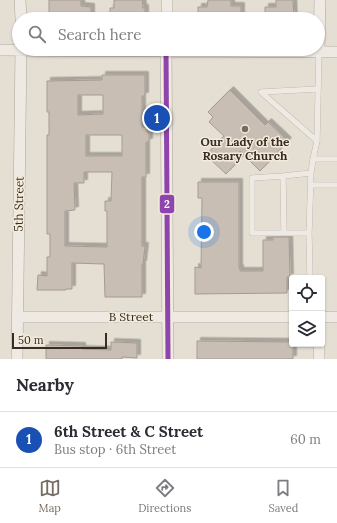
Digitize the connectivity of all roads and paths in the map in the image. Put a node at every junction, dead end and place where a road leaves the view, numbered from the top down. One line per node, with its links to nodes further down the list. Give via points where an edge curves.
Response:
1 (20, 0): 4 (street)
2 (167, 0): 5 (street)
3 (320, 0): 6 (street)
4 (21, 12)
5 (167, 12)
6 (320, 12)
7 (0, 50): 8 (street)
8 (12, 50)
9 (325, 52): 10 (street)
10 (337, 52)
11 (21, 56): 26 (street, 5th Street)
12 (166, 56): 27 (street)
13 (319, 56): 14 (lane)
14 (318, 89): 15 (lane); 15 (lane, via 261,92)
15 (317, 141): 16 (lane)
16 (313, 159): 17 (lane); 18 (lane)
17 (337, 159)
18 (311, 173): 19 (lane); 20 (lane)
19 (283, 176): 22 (lane); 22 (lane, via 252,178 252,233)
20 (311, 185): 21 (lane); 23 (lane)
21 (337, 185)
22 (284, 233): 23 (lane)
23 (310, 233): 24 (lane)
24 (310, 275)
25 (289, 316): 27 (street, B Street)
26 (17, 317): 27 (street, B Street); 31 (street, 5th Street)
27 (168, 317): 32 (street)
28 (325, 317): 29 (street)
29 (337, 317)
30 (319, 347): 33 (street)
31 (17, 359)
32 (168, 359)
33 (319, 359)

